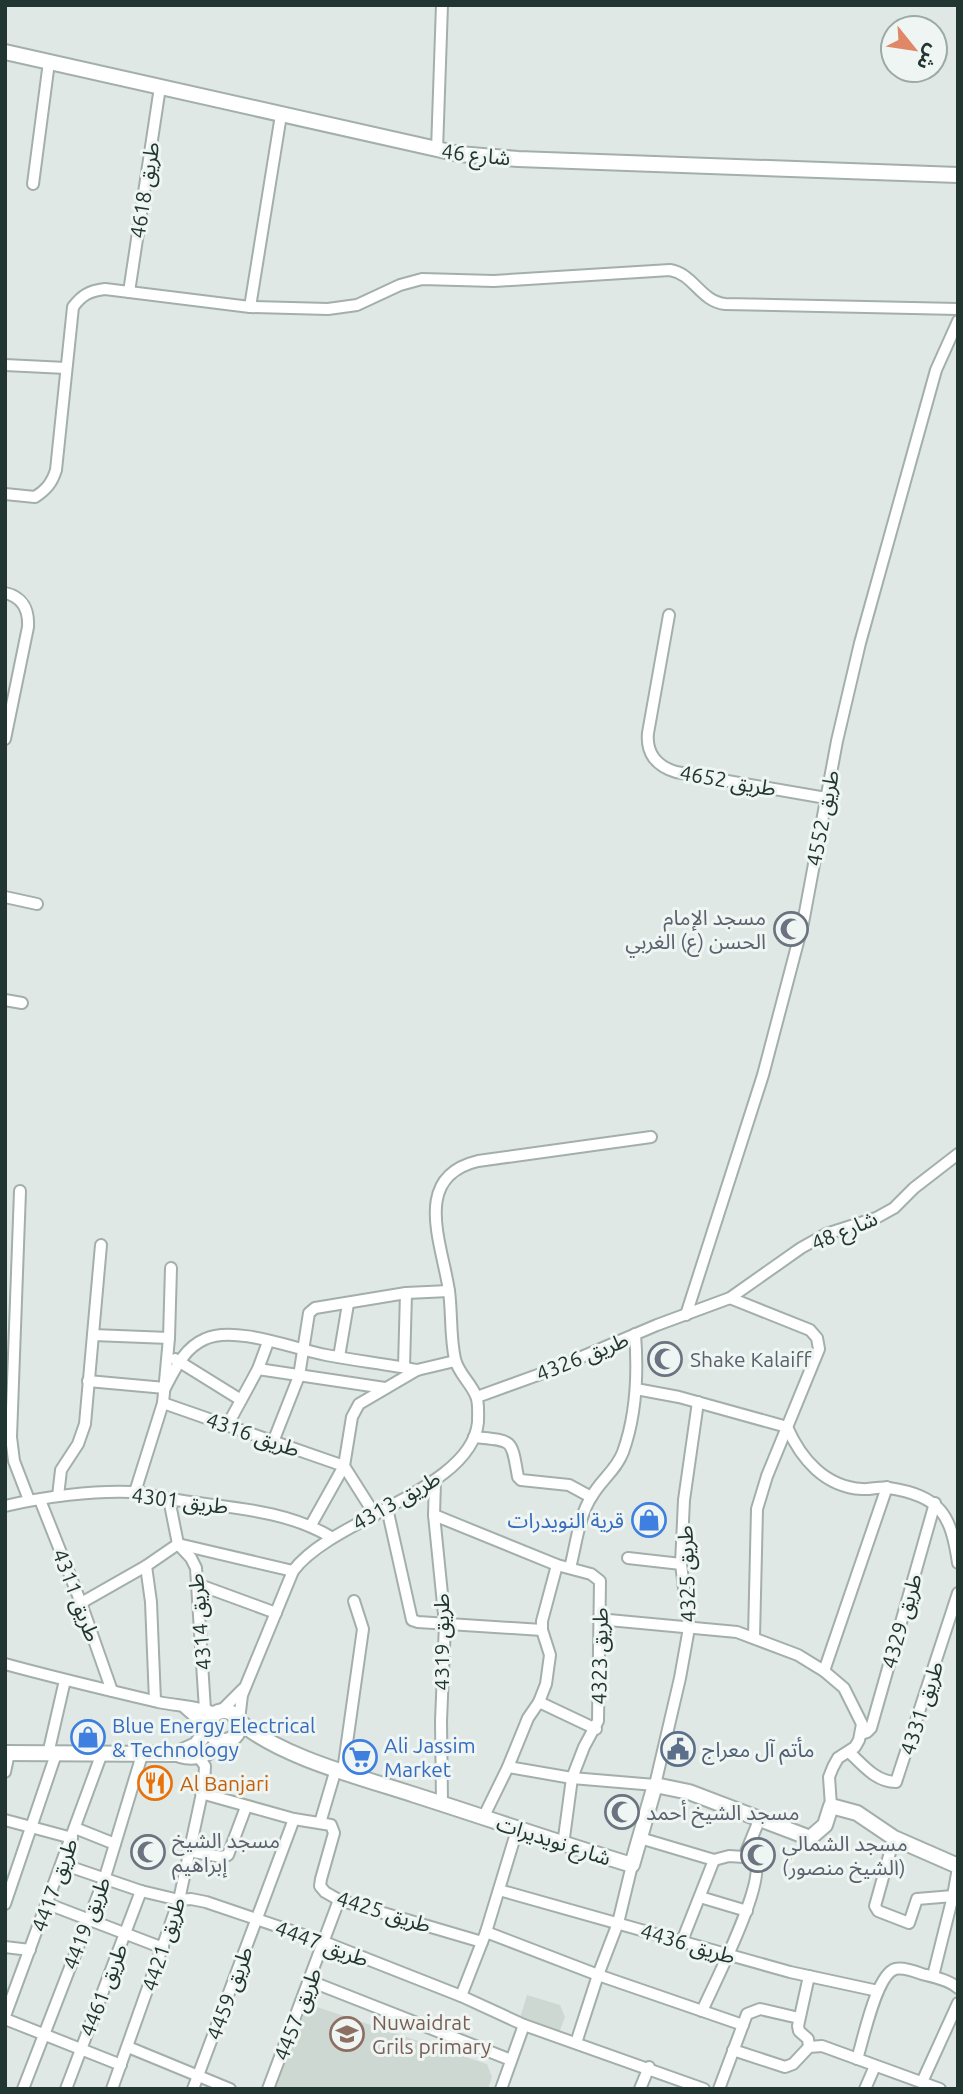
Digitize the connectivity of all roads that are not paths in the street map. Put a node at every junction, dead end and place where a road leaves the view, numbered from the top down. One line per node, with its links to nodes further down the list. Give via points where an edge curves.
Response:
1 (442, 5): 6 (street)
2 (5, 52): 3 (street, شارع 46)
3 (49, 62): 4 (street, شارع 46); 8 (street)
4 (160, 87): 5 (street, شارع 46); 9 (street, طريق 4618)
5 (281, 115): 6 (street, شارع 46); 10 (street)
6 (437, 150): 7 (street, شارع 46, via 518,159)
7 (958, 176)
8 (33, 184)
9 (129, 292): 10 (street); 14 (street, via 92,290 80,297 73,307)
10 (250, 307): 11 (street, via 357,305 400,285 433,278 494,282 663,270 682,273 707,298 725,304)
11 (958, 309)
12 (958, 321): 19 (street, طريق 4552, via 932,383 860,643)
13 (5, 365): 14 (street)
14 (66, 368): 15 (street, via 53,480 35,497)
15 (5, 494)
16 (5, 593): 18 (street, via 23,603 29,614)
17 (669, 615): 19 (street, طريق 4652, via 648,733 659,765 676,772)
18 (5, 739)
19 (826, 798): 35 (street, طريق 4552, via 803,923 763,1075)
20 (5, 897): 21 (street)
21 (37, 904)
22 (5, 1000): 23 (street)
23 (22, 1003)
24 (651, 1137): 31 (street, via 461,1166 447,1176 435,1208)
25 (958, 1154): 33 (street, شارع 48, via 894,1208 826,1234)
26 (20, 1191): 29 (street, طريق 4311)
27 (101, 1245): 37 (street)
28 (171, 1268): 38 (street)
29 (18, 1279): 30 (street); 68 (street, طريق 4311, via 11,1437 14,1461)
30 (5, 1281)
31 (449, 1291): 32 (street); 43 (street)
32 (406, 1293): 34 (street); 45 (street)
33 (730, 1298): 35 (street, شارع 48); 58 (street, via 801,1325 817,1338 816,1359)
34 (348, 1304): 40 (street, via 315,1308 309,1313); 42 (street)
35 (686, 1315): 36 (street, طريق 4326)
36 (635, 1334): 52 (street); 53 (street, طريق 4326)
37 (93, 1335): 38 (street); 49 (street)
38 (169, 1338): 41 (street)
39 (268, 1342): 40 (street); 44 (street, via 218,1335 195,1344); 46 (street)
40 (304, 1350): 42 (street); 48 (street)
41 (167, 1355): 44 (street); 50 (street)
42 (339, 1357): 45 (street)
43 (455, 1361): 47 (street); 53 (street)
44 (179, 1362): 50 (street); 54 (street)
45 (404, 1367): 47 (street)
46 (258, 1369): 48 (street); 54 (street)
47 (417, 1370): 51 (street)
48 (299, 1376): 51 (street); 60 (street)
49 (88, 1381): 50 (street); 65 (street, via 82,1434 61,1469)
50 (165, 1388): 56 (street)
51 (385, 1388): 61 (street, via 359,1404 352,1417)
52 (636, 1389): 55 (street); 66 (street, via 623,1452)
53 (477, 1397): 59 (street)
54 (241, 1400): 57 (street)
55 (698, 1402): 58 (street); 79 (street, طريق 4325, via 684,1500)
56 (163, 1403): 57 (street, طريق 4316); 64 (street)
57 (227, 1426): 60 (street, طريق 4316)
58 (787, 1427): 63 (street, via 810,1466 824,1476 862,1489); 93 (street, via 757,1509)
59 (474, 1437): 62 (street, طريق 4313); 66 (street, via 509,1443 521,1480 569,1485)
60 (273, 1442): 61 (street, طريق 4316)
61 (344, 1466): 72 (street); 74 (street)
62 (435, 1481): 71 (street, طريق 4313); 73 (street, طريق 4319)
63 (887, 1487): 69 (street); 95 (street)
64 (135, 1492): 65 (street, طريق 4301); 67 (street, طريق 4301)
65 (58, 1496): 68 (street, طريق 4301)
66 (591, 1497): 82 (street)
67 (169, 1499): 74 (street, طريق 4301, via 243,1507); 76 (street, طريق 4314)
68 (34, 1500): 70 (street, طريق 4301); 87 (street, طريق 4311)
69 (935, 1503): 78 (street, via 949,1521); 104 (street, طريق 4329, via 871,1728)
70 (5, 1506)
71 (387, 1508): 72 (street, طريق 4313); 90 (street, via 412,1619)
72 (375, 1515): 75 (street, طريق 4313)
73 (434, 1515): 80 (street); 90 (street, طريق 4319)
74 (311, 1525): 75 (street, طريق 4301)
75 (331, 1537): 83 (street, طريق 4313, via 312,1549)
76 (178, 1544): 81 (street); 83 (street); 84 (street, طريق 4314, via 196,1568)
77 (628, 1558): 79 (street)
78 (958, 1563)
79 (681, 1564): 91 (street, طريق 4325)
80 (557, 1565): 82 (street); 92 (street)
81 (146, 1566): 87 (street); 99 (street)
82 (570, 1568): 89 (street, طريق 4323, via 600,1581)
83 (293, 1571): 88 (street, طريق 4313)
84 (197, 1584): 88 (street); 101 (street, طريق 4314)
85 (958, 1593): 107 (street, طريق 4331, via 896,1782 872,1773)
86 (354, 1601): 115 (street, via 363,1629)
87 (81, 1603): 98 (street, طريق 4311)
88 (276, 1613): 97 (street, طريق 4313)
89 (598, 1619): 91 (street); 103 (street, طريق 4323)
90 (445, 1624): 92 (street); 120 (street, طريق 4319)
91 (689, 1628): 93 (street); 118 (street, طريق 4325)
92 (542, 1630): 100 (street, via 550,1665)
93 (754, 1637): 95 (street)
94 (5, 1664): 96 (street)
95 (824, 1671): 104 (street, via 852,1701 862,1724)
96 (65, 1680): 98 (street); 110 (street)
97 (245, 1687): 101 (street, طريق 4313); 102 (street, طريق 4313)
98 (112, 1691): 99 (street)
99 (155, 1701): 101 (street, via 185,1708 194,1716)
100 (539, 1702): 103 (street); 114 (street, via 527,1718)
101 (212, 1717): 102 (street, via 232,1712); 105 (street, via 213,1737); 111 (street, via 196,1745)
102 (239, 1721): 105 (street, via 239,1730); 106 (street, شارع نويديرات)
103 (596, 1728): 117 (street, طريق 4323)
104 (860, 1737): 107 (street, طريق 4329)
105 (226, 1741): 106 (street, شارع نويديرات); 113 (street)
106 (270, 1743): 115 (street, شارع نويديرات)
107 (849, 1752): 121 (street, طريق 4329, via 838,1758 830,1777)
108 (7, 1753): 110 (street); 116 (street)
109 (102, 1753): 110 (street); 112 (street); 130 (street, طريق 4417)
110 (52, 1754): 128 (street)
111 (176, 1754): 112 (street); 113 (street)
112 (142, 1755): 133 (street, طريق 4419)
113 (198, 1756): 119 (street, طريق 4421, via 205,1766)
114 (508, 1767): 117 (street); 123 (street)
115 (339, 1770): 120 (street, شارع نويديرات); 127 (street)
116 (5, 1772)
117 (572, 1778): 118 (street); 134 (street, طريق 4323)
118 (655, 1785): 124 (street, via 689,1792); 131 (street, شارع نويديرات)
119 (201, 1793): 122 (street); 135 (street, طريق 4421)
120 (442, 1803): 123 (street, شارع نويديرات)
121 (831, 1806): 124 (street, via 825,1825 810,1838); 132 (street, via 857,1814)
122 (246, 1807): 125 (street); 135 (street, via 228,1855)
123 (483, 1818): 129 (street, شارع نويديرات)
124 (760, 1818): 136 (street)
125 (294, 1819): 127 (street); 154 (street, طريق 4459)
126 (5, 1820): 128 (street)
127 (320, 1823): 148 (street, طريق 4425, via 334,1830 320,1886)
128 (33, 1826): 130 (street); 141 (street)
129 (517, 1830): 134 (street, شارع نويديرات); 144 (street)
130 (73, 1833): 133 (street); 138 (street, طريق 4417)
131 (640, 1838): 137 (street); 140 (street, شارع نويديرات)
132 (894, 1838): 142 (street); 146 (street, via 875,1906 878,1911 909,1923 917,1899)
133 (115, 1844): 143 (street, طريق 4419)
134 (563, 1844): 140 (street, شارع نويديرات)
135 (188, 1851): 149 (street, طريق 4421)
136 (744, 1857): 137 (street); 152 (street, via 758,1866)
137 (714, 1860): 147 (street)
138 (62, 1864): 143 (street, طريق 4447); 150 (street, طريق 4417)
139 (5, 1865): 141 (street)
140 (632, 1865): 155 (street)
141 (18, 1867): 151 (street)
142 (958, 1867): 146 (street)
143 (105, 1877): 145 (street, طريق 4447); 153 (street, طريق 4419)
144 (499, 1890): 155 (street, طريق 4436); 157 (street)
145 (141, 1891): 149 (street, طريق 4447); 156 (street, طريق 4461)
146 (953, 1896): 166 (street)
147 (700, 1897): 152 (street); 158 (street)
148 (339, 1899): 157 (street, طريق 4425); 159 (street, طريق 4457)
149 (179, 1900): 154 (street, طريق 4447, via 206,1902); 161 (street, طريق 4421)
150 (48, 1904): 153 (street); 162 (street, طريق 4417)
151 (5, 1905)
152 (747, 1911): 163 (street)
153 (88, 1919): 156 (street); 177 (street, طريق 4419)
154 (257, 1920): 159 (street, طريق 4447); 188 (street, طريق 4459)
155 (618, 1923): 158 (street, طريق 4436); 164 (street)
156 (125, 1933): 161 (street); 181 (street, طريق 4461)
157 (484, 1937): 164 (street, طريق 4425); 170 (street)
158 (682, 1941): 163 (street, طريق 4436)
159 (324, 1942): 167 (street, طريق 4457); 170 (street, طريق 4447)
160 (5, 1947): 162 (street)
161 (163, 1948): 179 (street, طريق 4421)
162 (30, 1950): 173 (street, طريق 4417)
163 (727, 1954): 165 (street, طريق 4436); 172 (street)
164 (598, 1975): 172 (street, طريق 4425); 178 (street)
165 (810, 1976): 169 (street, طريق 4436); 174 (street)
166 (933, 1976): 168 (street); 169 (street, via 892,1970)
167 (310, 1981): 184 (street); 195 (street, طريق 4457)
168 (956, 1987)
169 (878, 1991): 183 (street)
170 (461, 1996): 175 (street, طريق 4447)
171 (958, 2003): 189 (street)
172 (702, 2011): 176 (street, طريق 4425)
173 (5, 2018): 177 (street)
174 (799, 2018): 176 (street, via 755,2009); 180 (street, via 798,2028)
175 (524, 2025): 178 (street, طريق 4447); 184 (street)
176 (743, 2025): 182 (street)
177 (44, 2035): 181 (street); 190 (street, طريق 4419)
178 (576, 2043): 187 (street, طريق 4447)
179 (128, 2047): 185 (street, طريق 4421); 188 (street)
180 (809, 2047): 182 (street, via 785,2067); 183 (street, via 821,2046)
181 (81, 2049): 185 (street); 191 (street, طريق 4461)
182 (733, 2050): 199 (street)
183 (857, 2059): 186 (street)
184 (511, 2060): 196 (street)
185 (121, 2065): 192 (street, طريق 4421)
186 (875, 2066): 189 (street); 200 (street)
187 (649, 2067): 197 (street); 198 (street, طريق 4447)
188 (198, 2076): 193 (street, طريق 4459); 194 (street)
189 (922, 2082): 201 (street)
190 (23, 2089)
191 (66, 2089)
192 (112, 2089)
193 (193, 2089)
194 (230, 2089)
195 (268, 2089)
196 (501, 2089)
197 (640, 2089)
198 (705, 2089)
199 (719, 2089)
200 (865, 2089)
201 (940, 2089)

